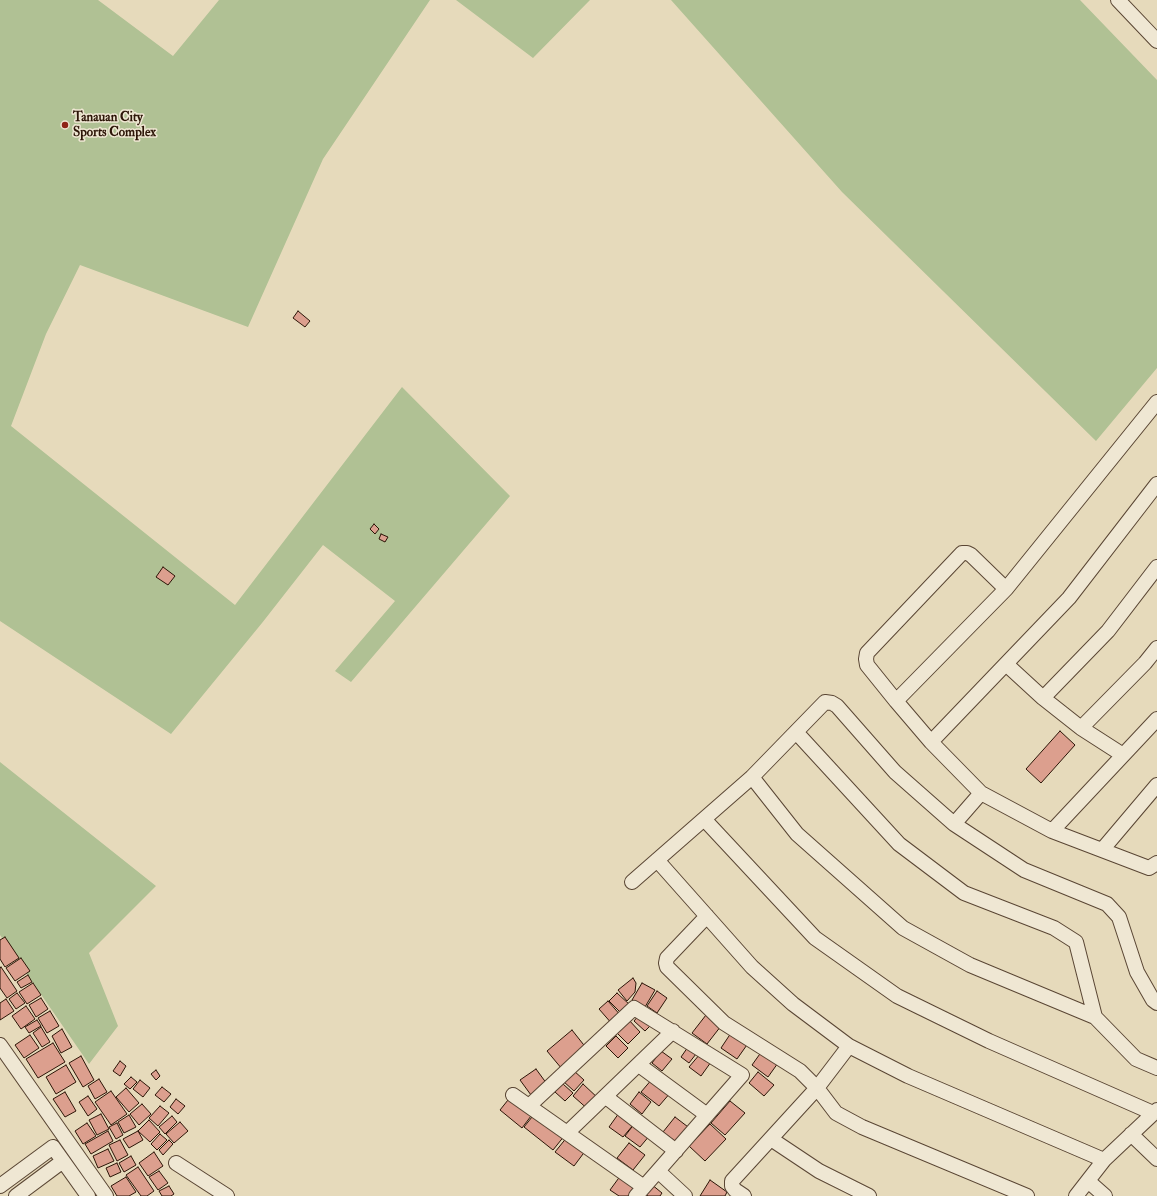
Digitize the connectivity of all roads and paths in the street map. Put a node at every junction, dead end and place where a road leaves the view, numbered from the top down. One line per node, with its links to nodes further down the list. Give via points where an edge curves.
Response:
1 (1118, 0): 2 (street)
2 (1155, 34)
3 (1157, 402): 6 (street)
4 (1157, 484): 8 (street, via 1069,598)
5 (1157, 567): 9 (street, via 1108,631)
6 (1006, 589): 10 (street); 10 (street, via 971,555 962,553 867,653 867,665)
7 (1157, 648): 12 (street)
8 (1006, 664): 9 (street); 14 (street)
9 (1042, 698): 12 (street)
10 (896, 701): 14 (street)
11 (1157, 719): 15 (street)
12 (1080, 728): 15 (street)
13 (796, 732): 16 (street); 20 (street, via 825,702 832,703 895,772); 28 (street, via 899,844 964,893 1054,928 1076,942)
14 (931, 742): 18 (street)
15 (1123, 755): 21 (street)
16 (752, 777): 19 (street); 28 (street, via 797,834 903,928 970,965)
17 (1157, 785): 22 (street)
18 (981, 793): 20 (street); 21 (street)
19 (704, 819): 23 (street); 38 (street, via 815,938 897,996 989,1041)
20 (954, 824): 27 (street, via 1024,870 1107,904 1118,917 1137,972)
21 (1052, 831): 22 (street)
22 (1102, 850): 24 (street, via 1149,868)
23 (657, 860): 25 (street); 26 (street)
24 (1157, 863)
25 (632, 882)
26 (707, 916): 31 (street, via 752,967 793,1004); 34 (street, via 667,958 667,967 724,1023 800,1071)
27 (1157, 1003)
28 (1095, 1017): 33 (street, via 1136,1059)
29 (673, 1031): 32 (street); 37 (street, via 634,1008); 39 (street, via 742,1075)
30 (0, 1045): 54 (street)
31 (849, 1046): 34 (street); 45 (street, via 908,1076)
32 (639, 1065): 36 (street); 39 (street)
33 (1157, 1068)
34 (817, 1088): 42 (street); 59 (street, via 836,1112 862,1127)
35 (513, 1094): 37 (street)
36 (606, 1097): 40 (street); 43 (street)
37 (528, 1106): 40 (street)
38 (1155, 1112): 41 (street)
39 (707, 1115): 43 (street)
40 (567, 1133): 51 (street)
41 (1131, 1134): 44 (street); 45 (street)
42 (771, 1139): 57 (street, via 732,1182 735,1190); 58 (street, via 819,1171)
43 (676, 1151): 48 (street)
44 (1157, 1159)
45 (1104, 1160): 49 (street)
46 (63, 1161): 50 (street, via 53,1147); 52 (street); 53 (street)
47 (176, 1163): 55 (street)
48 (658, 1171): 51 (street); 56 (street)
49 (1088, 1181): 60 (street); 61 (street)
50 (0, 1186)
51 (640, 1191)
52 (16, 1196)
53 (88, 1196)
54 (106, 1196)
55 (226, 1196)
56 (685, 1196)
57 (744, 1196)
58 (869, 1196)
59 (1027, 1196)
60 (1076, 1196)
61 (1104, 1196)

